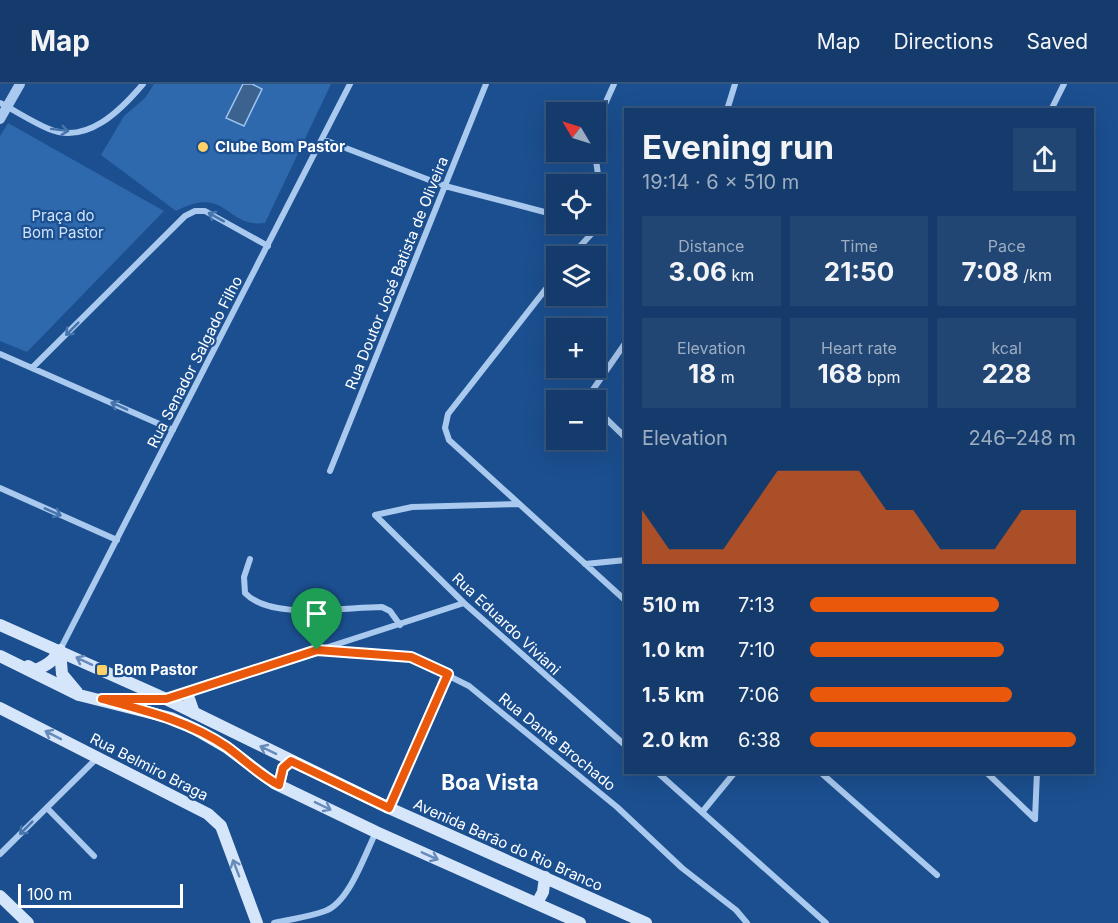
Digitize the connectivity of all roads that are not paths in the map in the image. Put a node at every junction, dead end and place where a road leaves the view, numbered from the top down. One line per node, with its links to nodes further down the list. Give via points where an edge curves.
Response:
1 (20, 84): 8 (street)
2 (143, 84): 8 (street, one-way to 2, via 52,130 75,132 101,124 114,115)
3 (350, 84): 13 (street, Rua Senador Salgado Filho)
4 (486, 84): 14 (street, Rua Doutor José Batista de Oliveira)
5 (614, 84): 9 (street)
6 (735, 84): 10 (street)
7 (1064, 84): 11 (street)
8 (4, 105): 12 (street)
9 (606, 105)
10 (728, 108)
11 (1052, 108)
12 (0, 119)
13 (322, 139): 14 (street); 17 (street, Rua Senador Salgado Filho)
14 (445, 186): 15 (street); 27 (street, Rua Doutor José Batista de Oliveira)
15 (546, 212)
16 (591, 234): 18 (street)
17 (268, 246): 22 (street, one-way to 22, via 204,211 185,216); 25 (street, Rua Senador Salgado Filho)
18 (580, 246)
19 (546, 289): 29 (street, via 448,414 445,428 449,440)
20 (624, 345): 23 (street)
21 (0, 354): 22 (street)
22 (32, 368): 25 (street, one-way to 22)
23 (593, 390)
24 (606, 419): 26 (street)
25 (173, 430): 30 (street, Rua Senador Salgado Filho)
26 (624, 436)
27 (330, 471)
28 (0, 488): 30 (street, one-way to 30)
29 (519, 504): 33 (street); 35 (street, Rua Eduardo Viviani, via 412,507 375,515)
30 (117, 540): 38 (street, Rua Senador Salgado Filho)
31 (250, 559): 37 (street, via 244,577 245,593 261,605 313,610 382,607)
32 (624, 560): 33 (street)
33 (585, 564): 34 (street)
34 (624, 599)
35 (464, 603): 37 (street); 48 (street, Rua Eduardo Viviani)
36 (0, 625): 38 (main road, Avenida Barão do Rio Branco)
37 (400, 625): 39 (street)
38 (60, 650): 40 (main road, via 52,662 35,670); 43 (main road, via 62,674); 45 (main road, Avenida Barão do Rio Branco, one-way to 38)
39 (317, 650): 41 (street, Rua Dante Brochado, via 411,657); 42 (street)
40 (0, 655): 43 (main road)
41 (448, 674): 58 (street); 72 (street, Rua Dante Brochado, via 496,706)
42 (187, 693): 45 (street); 47 (main road)
43 (79, 695): 44 (main road)
44 (102, 699): 45 (main road); 56 (main road, via 171,718 195,729)
45 (166, 699): 47 (main road, Avenida Barão do Rio Branco)
46 (0, 708): 49 (main road, Rua Belmiro Braga, one-way to 46)
47 (194, 713): 50 (main road, Avenida Barão do Rio Branco, one-way to 47)
48 (624, 744)
49 (97, 757): 57 (street); 68 (main road, Rua Belmiro Braga, one-way to 49, via 221,826 208,814)
50 (291, 761): 56 (main road, via 283,768); 58 (main road, Avenida Barão do Rio Branco)
51 (659, 774): 59 (street)
52 (733, 774): 59 (street)
53 (821, 774): 63 (street)
54 (988, 774): 55 (street, via 1035,819)
55 (1037, 774)
56 (279, 785): 60 (main road, one-way to 60)
57 (47, 808): 61 (street, one-way to 61); 62 (street)
58 (389, 808): 64 (main road, Avenida Barão do Rio Branco)
59 (703, 811): 73 (street)
60 (376, 832): 66 (main road, one-way to 66); 69 (street, via 338,904 327,911)
61 (0, 854)
62 (94, 856)
63 (937, 875)
64 (545, 877): 66 (main road); 71 (main road, Avenida Barão do Rio Branco)
65 (0, 896): 67 (main road)
66 (537, 903): 70 (main road)
67 (28, 923)
68 (257, 923)
69 (274, 923)
70 (580, 923)
71 (646, 923)
72 (747, 923)
73 (826, 923)

